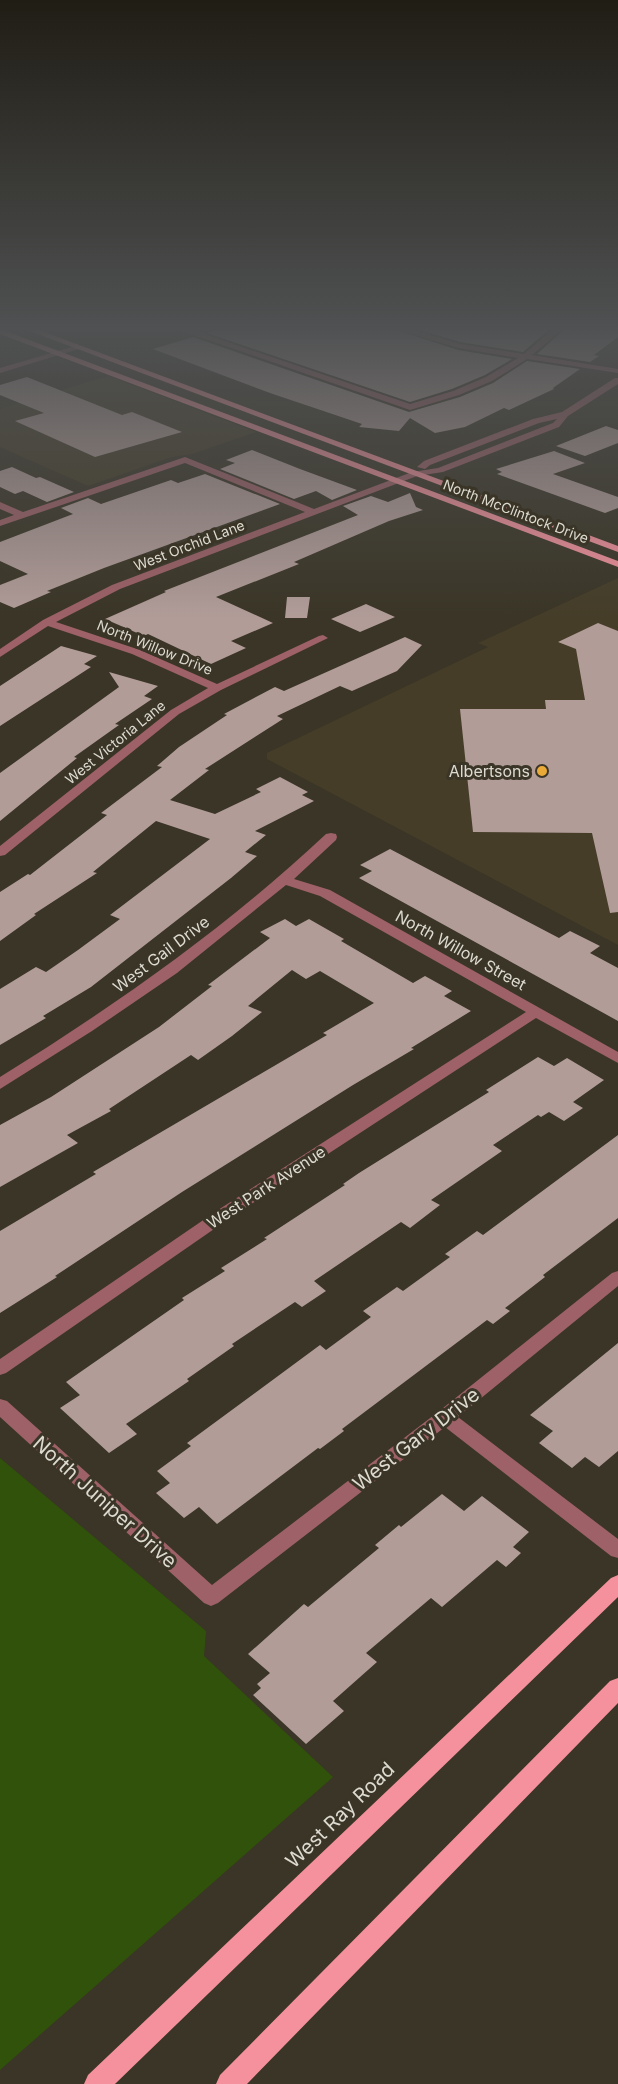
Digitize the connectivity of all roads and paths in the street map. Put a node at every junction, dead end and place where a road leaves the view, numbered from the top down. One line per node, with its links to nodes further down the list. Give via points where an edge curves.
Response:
1 (259, 424): 4 (main road, North McClintock Drive)
2 (272, 424): 4 (main road, North McClintock Drive)
3 (528, 424): 4 (street, West Orchid Lane, via 427,463)
4 (406, 477): 6 (street, West Orchid Lane); 9 (main road, North McClintock Drive); 10 (main road, North McClintock Drive)
5 (0, 505): 7 (street)
6 (313, 512): 7 (street, via 185,460); 11 (street, West Orchid Lane, via 116,587)
7 (22, 515): 8 (street)
8 (0, 523)
9 (618, 549)
10 (618, 564)
11 (47, 622): 13 (street, West Orchid Lane); 14 (street, North Willow Drive, via 136,652)
12 (323, 638): 14 (street, West Victoria Lane)
13 (0, 654)
14 (217, 688): 16 (street, West Victoria Lane, via 174,712)
15 (331, 837): 17 (street, West Gail Drive)
16 (0, 852)
17 (283, 880): 18 (street, North Willow Street, via 325,893); 20 (street, West Gail Drive, via 189,958 94,1025)
18 (536, 1012): 19 (street, North Willow Street); 22 (street, West Park Avenue, via 224,1214)
19 (618, 1058)
20 (0, 1084)
21 (618, 1277): 24 (street, West Gary Drive)
22 (0, 1368)
23 (0, 1406): 27 (street, North Juniper Drive)
24 (445, 1417): 25 (street); 27 (street, West Gary Drive)
25 (618, 1550)
26 (618, 1584): 29 (main road, West Ray Road)
27 (211, 1597)
28 (618, 1688): 30 (main road)
29 (97, 2084)
30 (229, 2084)

